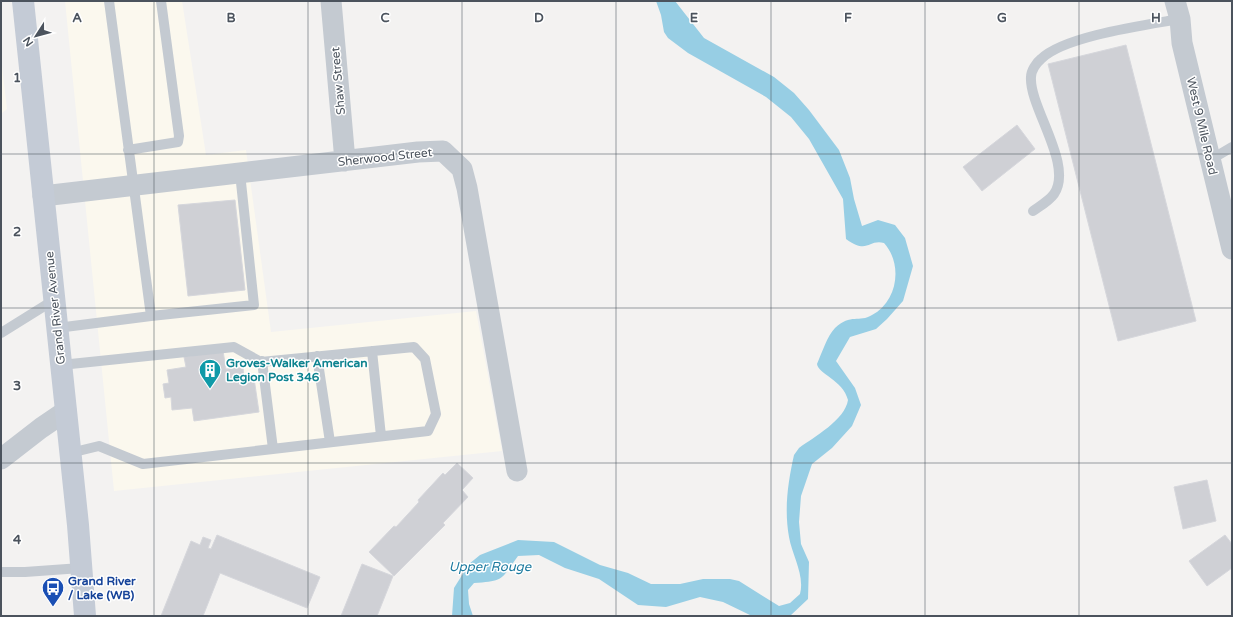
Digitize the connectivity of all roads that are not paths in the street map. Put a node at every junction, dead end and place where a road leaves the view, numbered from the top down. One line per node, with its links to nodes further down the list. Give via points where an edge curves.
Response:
1 (23, 1): 12 (main road, Grand River Avenue)
2 (109, 1): 7 (lane)
3 (161, 1): 7 (lane, via 178,142)
4 (331, 1): 9 (street, Shaw Street)
5 (1178, 10): 8 (street, West 9 Mile Road, via 1182,43); 13 (lane, via 1091,36 1058,48 1040,60 1032,72 1032,87 1054,149 1058,186 1053,195)
6 (1232, 147): 8 (lane)
7 (128, 150): 11 (lane)
8 (1210, 160): 14 (street, West 9 Mile Road)
9 (345, 161): 10 (street, Sherwood Street); 29 (street, Sherwood Street, via 444,151 462,169)
10 (240, 173): 11 (street, Sherwood Street); 16 (lane, via 254,305)
11 (133, 185): 12 (street, Sherwood Street); 16 (lane)
12 (43, 196): 15 (main road, Grand River Avenue)
13 (1033, 211)
14 (1232, 249)
15 (54, 300): 17 (main road, Grand River Avenue); 18 (lane)
16 (151, 316): 17 (lane)
17 (57, 328): 22 (main road, Grand River Avenue)
18 (1, 333)
19 (372, 351): 20 (lane); 24 (lane); 24 (lane, via 414,347 425,359 436,414 428,431)
20 (316, 356): 21 (lane); 25 (lane)
21 (262, 361): 22 (lane, via 234,347); 26 (lane)
22 (61, 365): 23 (main road, Grand River Avenue)
23 (66, 411): 27 (main road, Grand River Avenue); 28 (street)
24 (381, 436): 25 (lane)
25 (330, 442): 26 (lane)
26 (273, 449): 27 (lane, via 143,464 99,446)
27 (70, 453): 30 (main road, Grand River Avenue)
28 (1, 459)
29 (517, 471)
30 (81, 568): 31 (lane); 32 (main road, Grand River Avenue)
31 (1, 572)
32 (85, 616)

